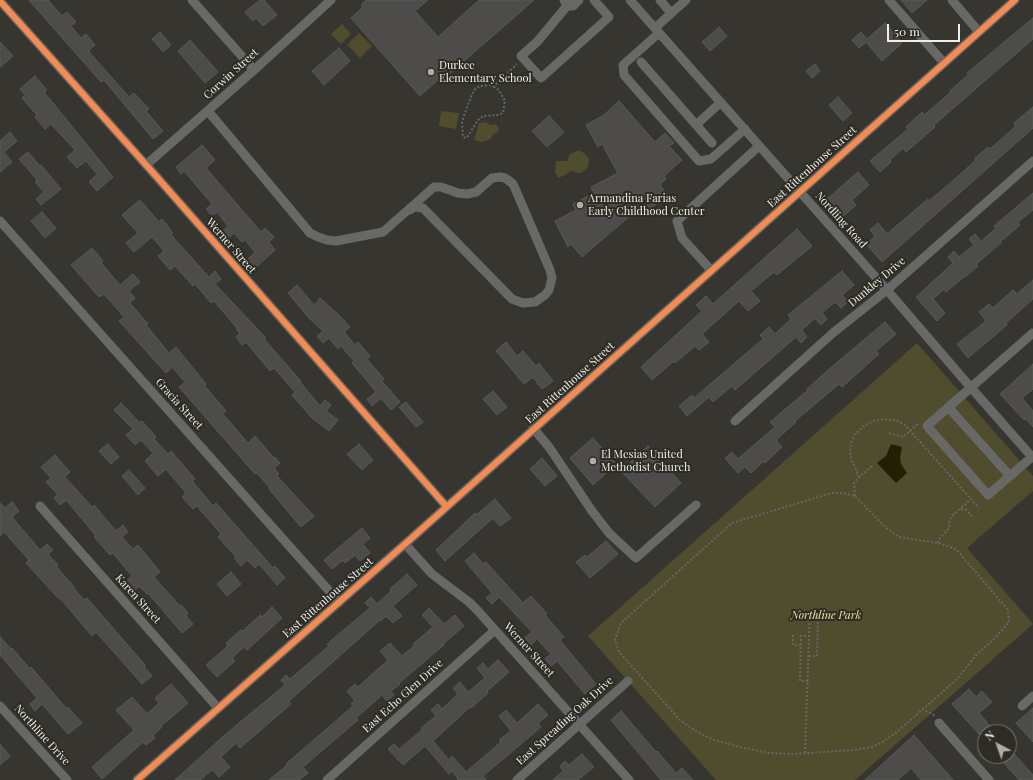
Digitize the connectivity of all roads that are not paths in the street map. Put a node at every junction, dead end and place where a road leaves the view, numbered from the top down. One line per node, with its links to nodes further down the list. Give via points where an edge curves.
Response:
1 (192, 0): 18 (street)
2 (331, 0): 18 (street, Corwin Street)
3 (579, 0): 12 (street, via 573,6)
4 (594, 0): 12 (street, via 609,17 541,78 521,56 537,42)
5 (630, 0): 14 (street, Nordling Road)
6 (660, 0): 13 (street)
7 (686, 0): 13 (street)
8 (889, 0): 17 (street)
9 (952, 0): 15 (street)
10 (1015, 0): 15 (street, East Rittenhouse Street)
11 (0, 1): 26 (street, Werner Street)
12 (567, 2)
13 (671, 14): 14 (street)
14 (657, 30): 19 (street, Nordling Road); 22 (street, via 623,65 624,76 700,161 711,159)
15 (979, 32): 17 (street, East Rittenhouse Street)
16 (641, 62): 21 (street)
17 (944, 64): 27 (street, East Rittenhouse Street)
18 (254, 70): 20 (street, Corwin Street)
19 (721, 102): 21 (street); 22 (street, Nordling Road)
20 (208, 111): 26 (street, Corwin Street); 28 (street, via 310,233 318,238 336,241 383,232)
21 (696, 125): 23 (street)
22 (745, 129): 24 (street, Nordling Road)
23 (712, 143)
24 (759, 146): 27 (street, Nordling Road); 30 (street, via 677,221 682,238)
25 (1033, 160): 31 (street, Dunkley Drive)
26 (146, 165): 41 (street, Werner Street)
27 (800, 191): 30 (street, East Rittenhouse Street); 31 (street, Nordling Road)
28 (410, 210): 28 (street, via 415,207 423,208 512,299 523,303 535,302 549,290 552,278 550,270 514,186 508,180 500,176 492,178 476,192 467,194 434,187)
29 (0, 222): 43 (street, Gracia Street)
30 (711, 270): 36 (street, East Rittenhouse Street)
31 (887, 290): 33 (street, Nordling Road); 35 (street, Dunkley Drive, via 834,332)
32 (1033, 333): 33 (street)
33 (970, 387): 34 (street); 37 (street, Nordling Road)
34 (948, 407): 38 (street); 38 (street, via 927,426 988,495)
35 (735, 420)
36 (533, 428): 39 (street, via 609,533 636,558); 41 (street, East Rittenhouse Street)
37 (1033, 457): 38 (street)
38 (1010, 476)
39 (696, 505)
40 (40, 506): 49 (street, Karen Street)
41 (446, 506): 42 (street, East Rittenhouse Street)
42 (405, 544): 43 (street, East Rittenhouse Street); 44 (street, Werner Street, via 432,574 469,602)
43 (339, 602): 49 (street, East Rittenhouse Street)
44 (495, 630): 51 (street, Werner Street); 54 (street, East Echo Glen Drive)
45 (628, 681): 51 (street, East Spreading Oak Drive)
46 (1033, 696): 48 (street)
47 (0, 706): 52 (street, Northline Drive)
48 (1022, 706)
49 (218, 708): 53 (street, East Rittenhouse Street)
50 (939, 723): 57 (street)
51 (579, 725): 55 (street, East Spreading Oak Drive); 56 (street, Werner Street)
52 (67, 780)
53 (137, 780)
54 (327, 780)
55 (517, 780)
56 (629, 780)
57 (989, 780)

